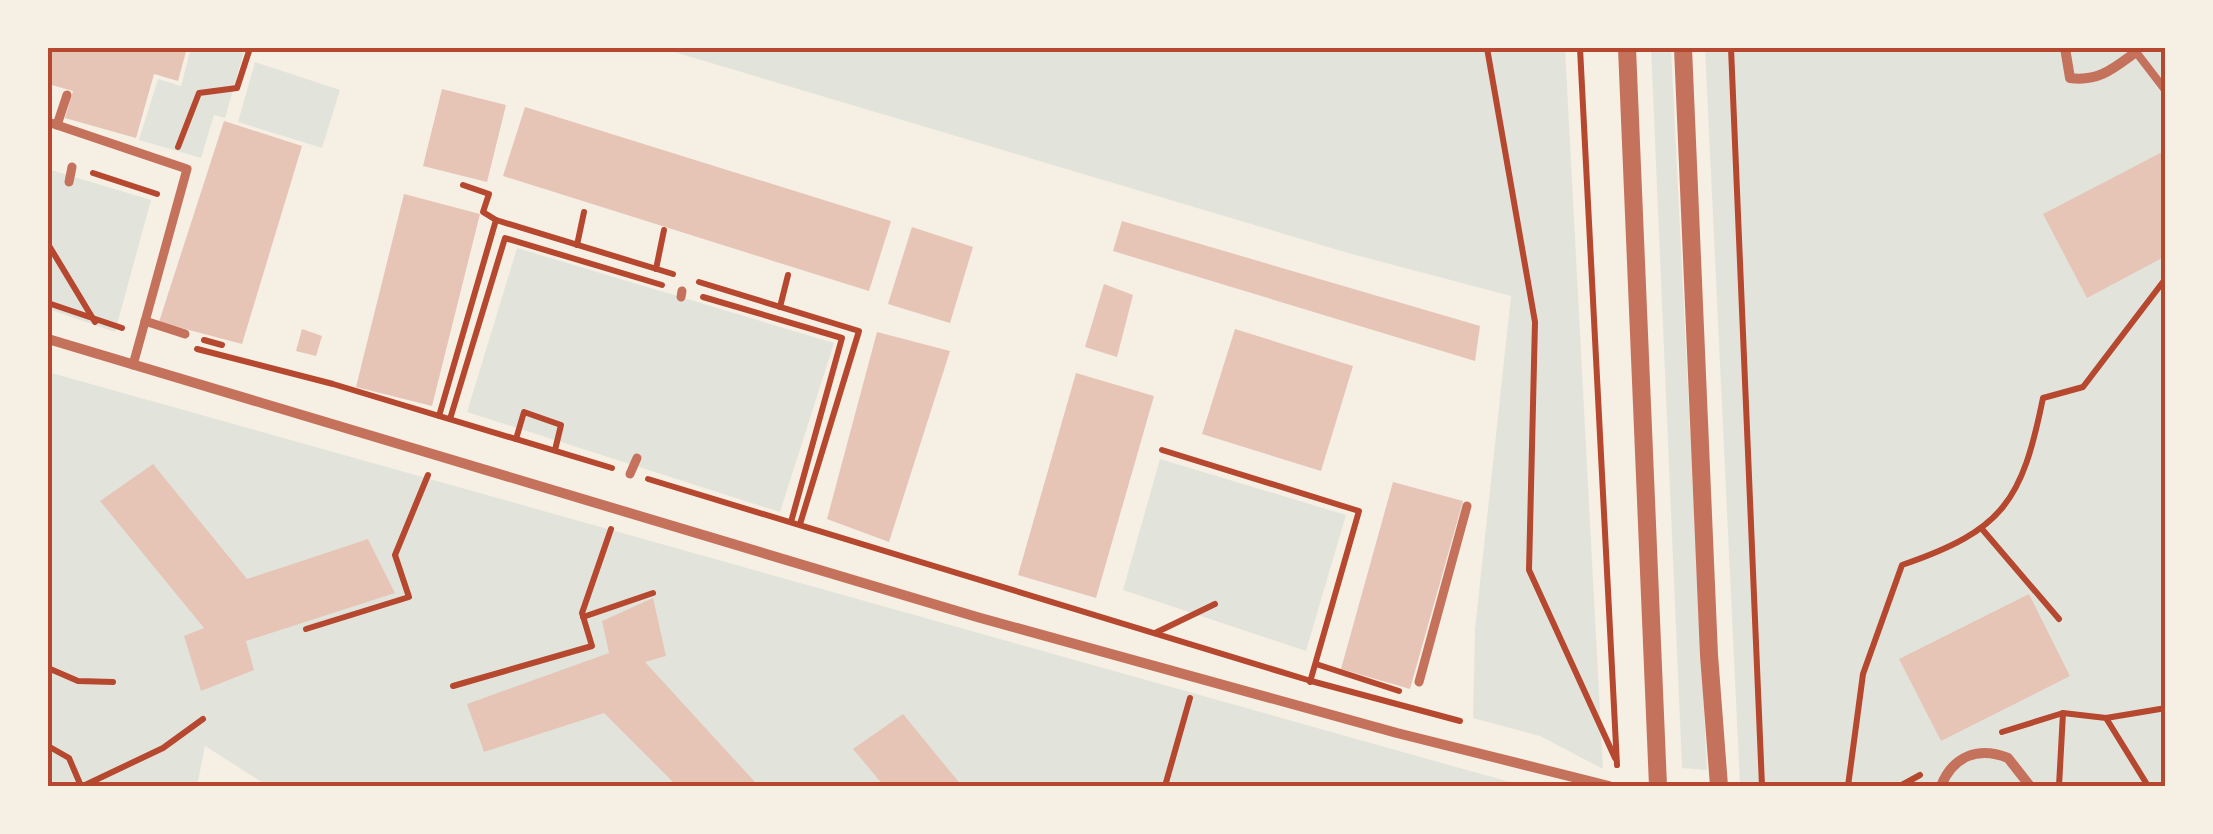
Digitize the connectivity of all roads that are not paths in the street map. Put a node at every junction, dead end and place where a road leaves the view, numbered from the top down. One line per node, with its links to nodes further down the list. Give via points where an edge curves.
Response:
1 (1627, 48): 19 (street)
2 (1683, 48): 20 (street)
3 (2065, 48): 4 (street, via 2070,78 2083,80 2097,79)
4 (2135, 50): 5 (lane)
5 (2166, 91)
6 (67, 95): 7 (street)
7 (52, 124): 10 (street, via 188,170)
8 (72, 167): 9 (street)
9 (69, 182)
10 (145, 321): 11 (street); 13 (street)
11 (185, 334)
12 (48, 338): 13 (street)
13 (133, 365): 18 (street, via 1196,677)
14 (637, 458): 15 (street)
15 (630, 474)
16 (1467, 506): 17 (street)
17 (1419, 682)
18 (1609, 786)
19 (1658, 786)
20 (1719, 786)
21 (1941, 786): 22 (street, via 1954,764 1980,752 2008,758)
22 (2030, 786)

